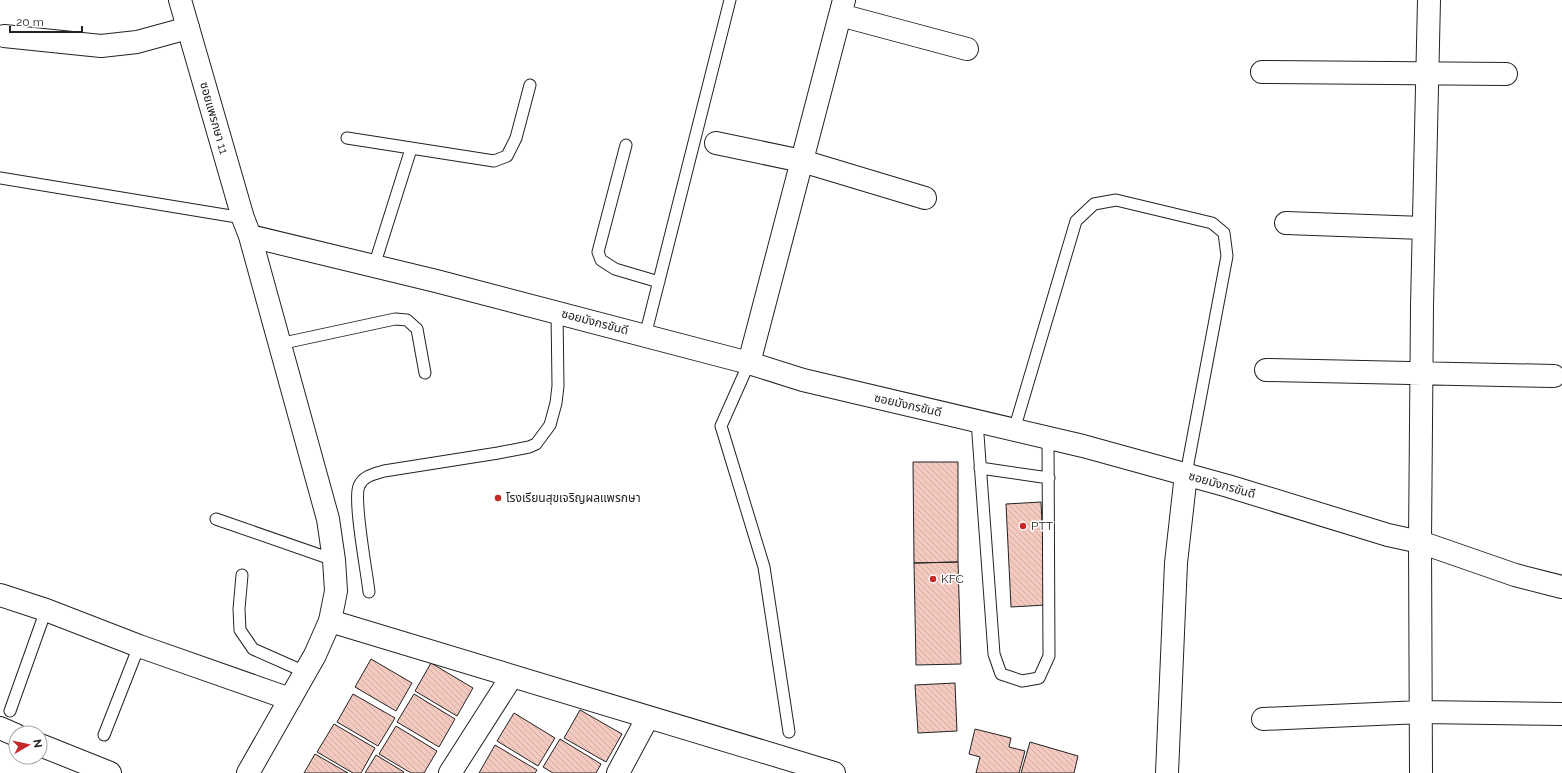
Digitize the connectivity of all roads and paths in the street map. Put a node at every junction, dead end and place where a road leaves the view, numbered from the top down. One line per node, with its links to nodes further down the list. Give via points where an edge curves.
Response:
1 (180, 0): 5 (street, ซอยแพรกษา 11)
2 (730, 0): 23 (lane)
3 (1429, 0): 9 (street)
4 (842, 8): 7 (street); 16 (street)
5 (188, 28): 6 (street, via 137,42 101,46); 20 (street, ซอยแพรกษา 11)
6 (4, 36)
7 (967, 49)
8 (1262, 72): 9 (street)
9 (1427, 73): 10 (street); 21 (street)
10 (1506, 74)
11 (530, 85): 15 (lane, via 516,138 507,156 494,161)
12 (347, 138): 15 (lane)
13 (716, 143): 16 (street)
14 (626, 145): 23 (lane, via 598,252 601,260 615,269)
15 (411, 149): 22 (lane)
16 (802, 161): 18 (street); 27 (street)
17 (0, 178): 20 (lane)
18 (925, 198)
19 (1286, 223): 21 (street)
20 (246, 227): 22 (street, ซอยมังกรขันดี); 26 (street, ซอยแพรกษา 11)
21 (1423, 228): 30 (street)
22 (374, 266): 24 (street, ซอยมังกรขันดี)
23 (659, 282): 25 (lane)
24 (557, 313): 25 (street, ซอยมังกรขันดี); 43 (lane, via 556,403 550,426 536,444 498,453 384,471 361,482 357,502)
25 (645, 336): 27 (street, ซอยมังกรขันดี)
26 (279, 344): 29 (lane, via 395,319 407,320 416,329); 40 (street, ซอยแพรกษา 11, via 328,519)
27 (749, 362): 32 (street, ซอยมังกรขันดี, via 803,380); 56 (lane, via 721,426 764,567)
28 (1266, 370): 30 (street)
29 (425, 373)
30 (1421, 374): 31 (street); 39 (street)
31 (1554, 376)
32 (977, 421): 33 (street, ซอยมังกรขันดี); 35 (lane)
33 (1014, 430): 34 (street, ซอยมังกรขันดี); 36 (lane, via 1076,221 1094,204 1116,200 1212,223 1224,233 1227,256)
34 (1048, 438): 36 (street, ซอยมังกรขันดี); 37 (lane)
35 (980, 468): 37 (lane); 37 (lane, via 994,654 1001,674 1022,681 1039,678 1049,656)
36 (1186, 474): 39 (street, ซอยมังกรขันดี, via 1388,535); 65 (street, via 1176,563)
37 (1049, 478)
38 (216, 519): 40 (lane)
39 (1420, 542): 42 (street, ซอยมังกรขันดี, via 1515,575); 51 (street)
40 (334, 560): 46 (street, ซอยแพรกษา 11, via 336,591)
41 (242, 575): 48 (lane, via 240,630 253,648)
42 (1562, 587)
43 (369, 592)
44 (0, 594): 45 (street)
45 (46, 610): 47 (street); 55 (lane)
46 (330, 621): 48 (street, ซอยแพรกษา 11); 49 (street)
47 (139, 646): 50 (street); 57 (lane)
48 (305, 672): 50 (street, ซอยแพรกษา 11)
49 (512, 676): 53 (street); 62 (street)
50 (290, 699): 61 (street, ซอยแพรกษา 11)
51 (1421, 712): 52 (street); 54 (street); 66 (street)
52 (1562, 714)
53 (648, 717): 59 (street); 63 (street)
54 (1263, 719)
55 (5, 720)
56 (789, 732)
57 (104, 735)
58 (48, 748): 60 (street)
59 (799, 768): 64 (street)
60 (110, 773)
61 (248, 773)
62 (450, 773)
63 (618, 773)
64 (834, 773)
65 (1167, 773)
66 (1422, 773)

